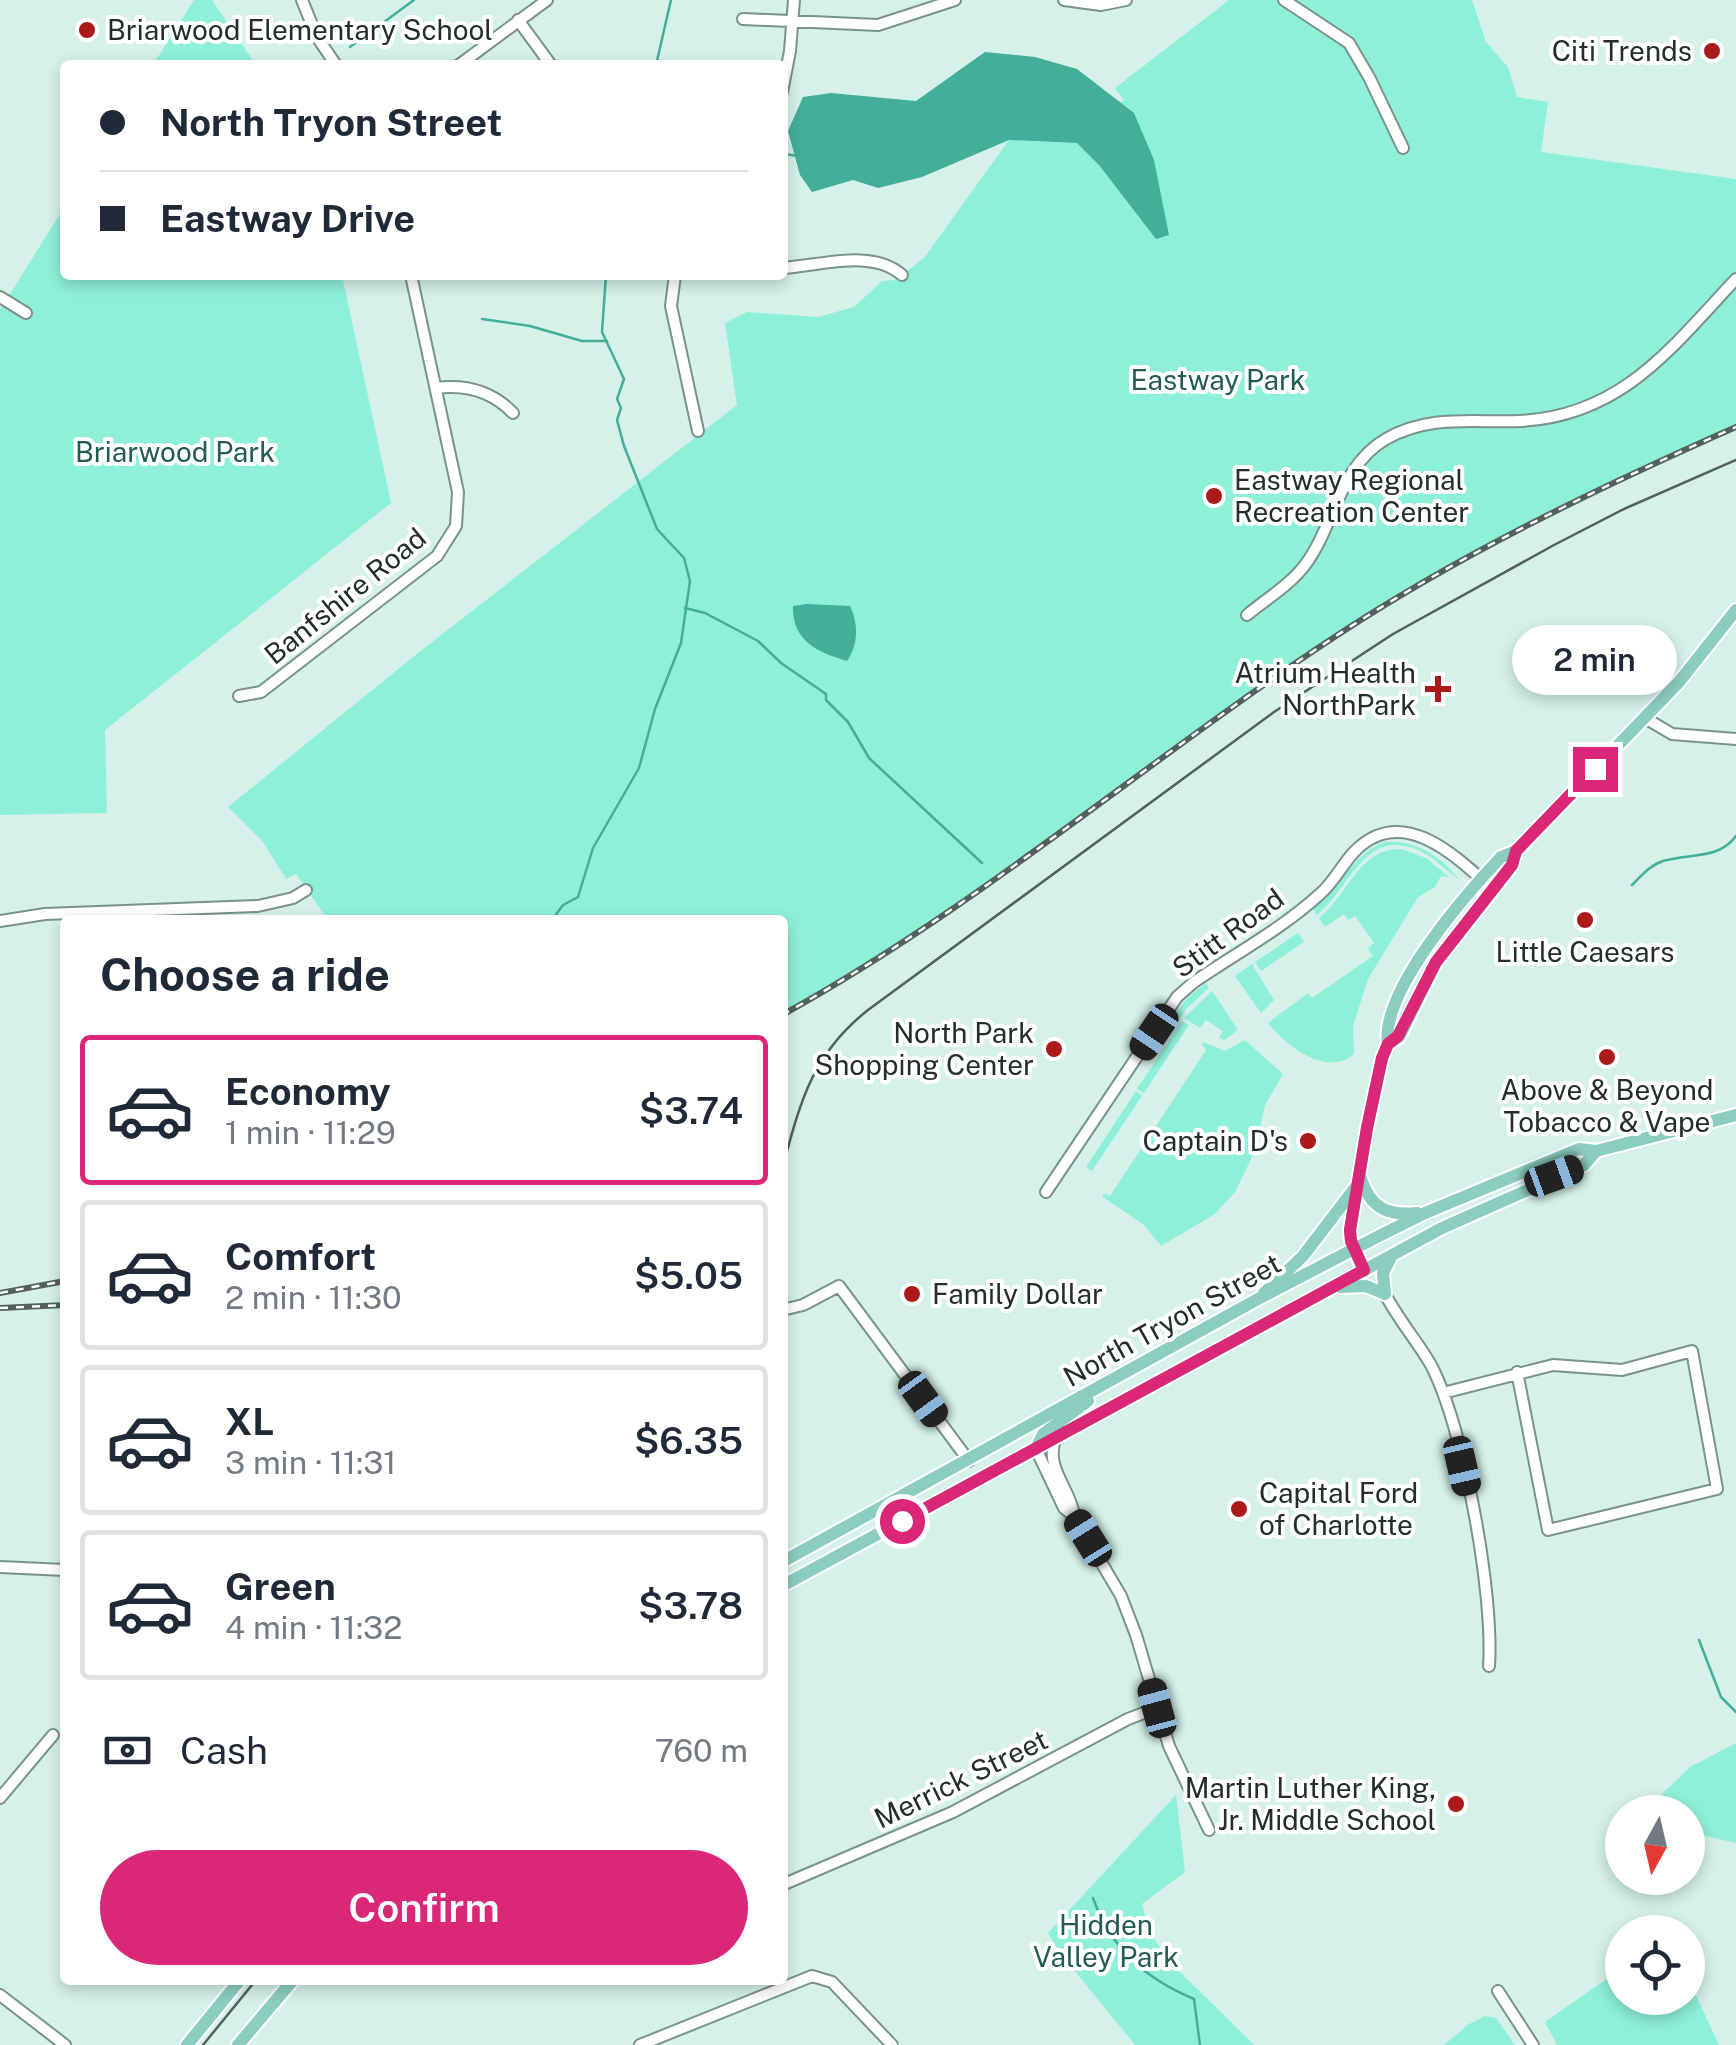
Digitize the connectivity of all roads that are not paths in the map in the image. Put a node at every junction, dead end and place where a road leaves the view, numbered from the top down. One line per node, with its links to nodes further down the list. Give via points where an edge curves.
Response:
1 (302, 0): 11 (street)
2 (546, 0): 9 (street)
3 (794, 0): 10 (street)
4 (954, 0): 10 (street, via 878,24)
5 (1064, 0): 6 (street)
6 (1126, 0)
7 (1284, 0): 15 (street, via 1349,43)
8 (744, 19): 10 (street)
9 (518, 20): 12 (street); 13 (street)
10 (792, 22): 14 (street)
11 (333, 60)
12 (465, 60)
13 (547, 60)
14 (787, 60)
15 (1404, 148)
16 (788, 268): 17 (street, via 873,261)
17 (902, 274)
18 (1736, 279): 27 (street, via 1652,367 1603,401 1538,420 1428,422 1376,444 1351,473 1304,566)
19 (412, 280): 23 (street, Banfshire Road)
20 (675, 280): 25 (street, via 671,306)
21 (0, 297): 22 (street)
22 (26, 314)
23 (436, 388): 24 (street, via 475,388); 28 (street, Banfshire Road, via 458,492 451,537 437,556 261,692)
24 (513, 413)
25 (698, 431)
26 (1736, 610): 29 (main road)
27 (1247, 615)
28 (239, 696)
29 (1645, 718): 30 (street, via 1672,734); 31 (main road, via 1516,851 1512,865)
30 (1736, 738)
31 (1486, 884): 36 (main road, via 1388,1044); 37 (street, Stitt Road, via 1418,834 1388,832 1363,844 1319,895 1177,997)
32 (306, 890): 33 (street, via 258,906)
33 (0, 921)
34 (1736, 1114): 35 (main road, North Tryon Street)
35 (1596, 1151): 38 (main road, North Tryon Street, via 1580,1149); 40 (main road, North Tryon Street, via 1584,1165)
36 (1359, 1179): 38 (main road, via 1384,1211); 39 (main road, via 1350,1230); 44 (main road, via 1303,1256)
37 (1046, 1192)
38 (1425, 1212): 39 (main road, North Tryon Street)
39 (1354, 1249): 41 (main road); 44 (main road, North Tryon Street)
40 (1392, 1255): 41 (main road, North Tryon Street); 43 (main road)
41 (1364, 1270): 42 (main road, North Tryon Street)
42 (1334, 1288): 43 (main road, via 1366,1286); 49 (main road, North Tryon Street)
43 (1385, 1294): 48 (street)
44 (1258, 1299): 47 (main road, North Tryon Street)
45 (788, 1309): 51 (street, via 839,1286)
46 (1517, 1372): 46 (street, via 1548,1530 1717,1489 1692,1351 1622,1370 1553,1365); 48 (street)
47 (1113, 1380): 50 (main road, via 1042,1434); 51 (main road, North Tryon Street)
48 (1443, 1393): 57 (street, via 1476,1532 1489,1613)
49 (1055, 1440): 50 (main road, North Tryon Street); 52 (street, via 1052,1460)
50 (1036, 1449): 52 (street); 56 (main road, North Tryon Street)
51 (968, 1461): 53 (main road, North Tryon Street)
52 (1074, 1516): 58 (street, via 1127,1610)
53 (788, 1559)
54 (0, 1567): 55 (street)
55 (60, 1570)
56 (788, 1583)
57 (1489, 1666)
58 (1157, 1708): 61 (street); 62 (street, Merrick Street, via 953,1812)
59 (54, 1735): 60 (street)
60 (0, 1798)
61 (1209, 1830)
62 (788, 1882)
63 (236, 1985): 68 (main road)
64 (289, 1985): 69 (main road)
65 (1498, 1991): 72 (street)
66 (0, 1995): 67 (street)
67 (64, 2045)
68 (188, 2045)
69 (238, 2045)
70 (640, 2045): 71 (street, via 812,1976 832,1982)
71 (892, 2045)
72 (1532, 2045)

